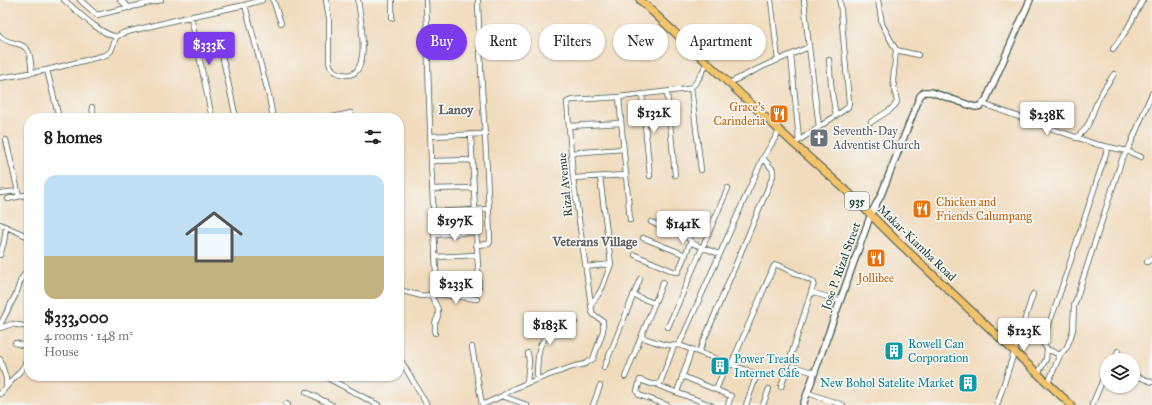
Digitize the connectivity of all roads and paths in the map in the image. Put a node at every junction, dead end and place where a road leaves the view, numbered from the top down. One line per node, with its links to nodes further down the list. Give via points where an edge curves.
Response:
1 (64, 0): 23 (street)
2 (80, 0): 22 (street)
3 (120, 0): 21 (street)
4 (161, 0): 19 (street)
5 (262, 0): 20 (street)
6 (273, 0): 26 (street)
7 (326, 0): 8 (street, via 330,68 334,72 347,75 352,75 356,71 362,58)
8 (358, 0)
9 (392, 0): 25 (street)
10 (426, 0): 63 (street)
11 (478, 0): 62 (street)
12 (640, 0): 37 (main road, Makar-Kiamba Road / 935)
13 (772, 0): 35 (street)
14 (804, 0): 29 (street)
15 (840, 0): 55 (street, via 850,100 848,107)
16 (878, 0): 31 (street, via 882,24)
17 (1030, 0): 48 (street)
18 (1143, 0): 30 (street)
19 (153, 1): 21 (street)
20 (245, 5): 24 (street); 54 (street)
21 (130, 8): 22 (street)
22 (97, 15): 23 (street)
23 (85, 17): 28 (street)
24 (191, 17): 28 (street, via 123,33); 52 (street)
25 (392, 18)
26 (281, 24)
27 (0, 36): 39 (street, via 5,41 26,48)
28 (116, 37): 38 (street, via 109,53)
29 (809, 47): 32 (street); 59 (street)
30 (1113, 49)
31 (896, 50): 33 (street); 56 (street, via 893,81 897,102)
32 (791, 55): 35 (street); 66 (street)
33 (918, 55)
34 (223, 59): 53 (street)
35 (778, 60): 42 (street)
36 (829, 60): 55 (street)
37 (707, 63): 42 (main road, Makar-Kiamba Road / 935); 43 (street)
38 (47, 70): 39 (street); 50 (street)
39 (32, 73): 41 (street)
40 (1114, 74): 64 (street, via 1105,86 1088,125)
41 (0, 78)
42 (729, 83): 60 (main road, Makar-Kiamba Road / 935)
43 (692, 87): 44 (street); 75 (street)
44 (667, 92): 46 (street); 77 (street)
45 (1152, 93): 69 (street)
46 (642, 94): 47 (street); 79 (street)
47 (619, 97): 57 (street); 58 (street, Rizal Avenue, via 567,102)
48 (983, 104): 64 (street); 91 (street, Jose P. Rizal Street, via 975,107 924,92 882,195)
49 (92, 108): 51 (street)
50 (58, 113)
51 (93, 113)
52 (211, 113)
53 (235, 113)
54 (272, 113)
55 (836, 116): 59 (street)
56 (872, 122)
57 (621, 123): 58 (street); 68 (street)
58 (569, 126): 70 (street, Rizal Avenue)
59 (819, 127): 66 (street)
60 (780, 130): 66 (main road, Makar-Kiamba Road / 935); 72 (street)
61 (471, 134): 62 (street); 63 (street); 73 (street)
62 (486, 134): 88 (street)
63 (430, 136): 74 (street)
64 (1076, 138): 67 (street)
65 (6, 140): 85 (street)
66 (797, 142): 91 (main road, Makar-Kiamba Road / 935)
67 (1108, 147): 69 (street); 141 (street, via 1044,337)
68 (623, 149): 70 (street); 76 (street)
69 (1127, 151): 71 (street); 145 (street, via 1122,159 1074,306 1073,330 1067,347)
70 (571, 153): 80 (street, Rizal Avenue)
71 (1142, 157)
72 (763, 158): 103 (street); 142 (street, via 773,170 773,176)
73 (472, 160): 74 (street); 81 (street)
74 (431, 161): 83 (street)
75 (701, 170)
76 (626, 175): 78 (street); 92 (street)
77 (674, 175)
78 (600, 176): 80 (street); 111 (street)
79 (650, 176)
80 (573, 178): 112 (street, Rizal Avenue)
81 (474, 188): 83 (street); 89 (street)
82 (728, 188): 102 (street)
83 (432, 189): 90 (street)
84 (0, 193): 85 (street)
85 (18, 194): 86 (street); 87 (street)
86 (24, 194)
87 (8, 199)
88 (489, 209): 89 (street); 101 (street, via 490,242)
89 (475, 210): 90 (street); 96 (street)
90 (433, 212): 98 (street)
91 (871, 214): 126 (street, Jose P. Rizal Street); 143 (main road, Makar-Kiamba Road / 935, via 918,262)
92 (630, 220)
93 (651, 222): 100 (street)
94 (0, 224): 95 (street)
95 (6, 227): 97 (street); 104 (street)
96 (476, 232): 98 (street); 101 (street)
97 (24, 235)
98 (434, 235): 108 (street)
99 (642, 238): 106 (street)
100 (691, 241): 102 (street); 106 (street)
101 (476, 245): 107 (street)
102 (702, 247): 103 (street); 132 (street)
103 (720, 254): 136 (street)
104 (0, 255)
105 (635, 255): 106 (street, via 677,273)
106 (686, 255)
107 (477, 256): 108 (street); 114 (street)
108 (435, 257): 115 (street)
109 (1152, 259): 110 (street)
110 (1147, 262)
111 (611, 264): 112 (street); 127 (street, via 602,288)
112 (586, 266): 127 (street, Rizal Avenue)
113 (24, 275): 130 (street)
114 (478, 277): 115 (street); 118 (street)
115 (436, 279): 121 (street)
116 (640, 279): 124 (street)
117 (663, 282): 128 (street)
118 (479, 286)
119 (404, 291): 123 (street, via 422,296)
120 (811, 292): 126 (street); 147 (street, via 813,281 778,265 775,266); 166 (street)
121 (437, 294): 123 (street); 125 (street)
122 (1033, 294): 143 (street)
123 (431, 295): 133 (street, via 438,310)
124 (633, 295): 128 (street); 151 (street)
125 (477, 299)
126 (840, 302): 152 (street, Jose P. Rizal Street)
127 (591, 304): 157 (street, Rizal Avenue, via 592,312 604,325 593,359 585,364)
128 (654, 304): 134 (street)
129 (576, 322): 157 (street, via 547,337 542,343)
130 (0, 326): 131 (street, via 12,324)
131 (24, 326)
132 (668, 327)
133 (435, 333)
134 (641, 337): 138 (street); 155 (street)
135 (15, 343): 137 (street)
136 (679, 345): 138 (street); 140 (street)
137 (24, 346)
138 (674, 346): 162 (street)
139 (472, 347): 178 (street)
140 (692, 349): 142 (street); 154 (street)
141 (1046, 349): 145 (street); 153 (street, via 1046,359)
142 (699, 352): 147 (street)
143 (1015, 352): 153 (main road, Makar-Kiamba Road / 935); 189 (street)
144 (528, 353): 160 (street)
145 (1060, 355): 161 (street)
146 (0, 359): 165 (street)
147 (729, 364): 168 (street); 184 (street, via 757,374)
148 (24, 366): 165 (street)
149 (404, 366): 177 (street)
150 (793, 366): 152 (street)
151 (604, 368)
152 (815, 373): 171 (street, Jose P. Rizal Street)
153 (1038, 374): 161 (main road, Makar-Kiamba Road / 935)
154 (682, 376): 168 (street); 170 (street)
155 (625, 377)
156 (1140, 378): 159 (street)
157 (537, 379): 160 (street)
158 (333, 381): 176 (street)
159 (1152, 382)
160 (527, 383): 173 (street, via 513,388)
161 (1048, 383): 190 (main road, Makar-Kiamba Road / 935)
162 (660, 384): 170 (street, via 659,386); 181 (street, via 640,380 636,391 639,395)
163 (600, 386): 180 (street)
164 (1100, 386): 191 (street)
165 (6, 387): 172 (street)
166 (781, 387)
167 (769, 389): 185 (street)
168 (716, 390): 183 (street, via 731,396)
169 (306, 392): 175 (street)
170 (677, 392): 182 (street)
171 (808, 393): 174 (street); 186 (street, Jose P. Rizal Street)
172 (0, 394)
173 (502, 396): 178 (street); 179 (street)
174 (826, 399): 187 (street); 188 (street)
175 (332, 405)
176 (378, 405)
177 (427, 405)
178 (482, 405)
179 (527, 405)
180 (593, 405)
181 (667, 405)
182 (711, 405)
183 (728, 405)
184 (746, 405)
185 (763, 405)
186 (803, 405)
187 (823, 405)
188 (842, 405)
189 (997, 405)
190 (1071, 405)
191 (1092, 405)

